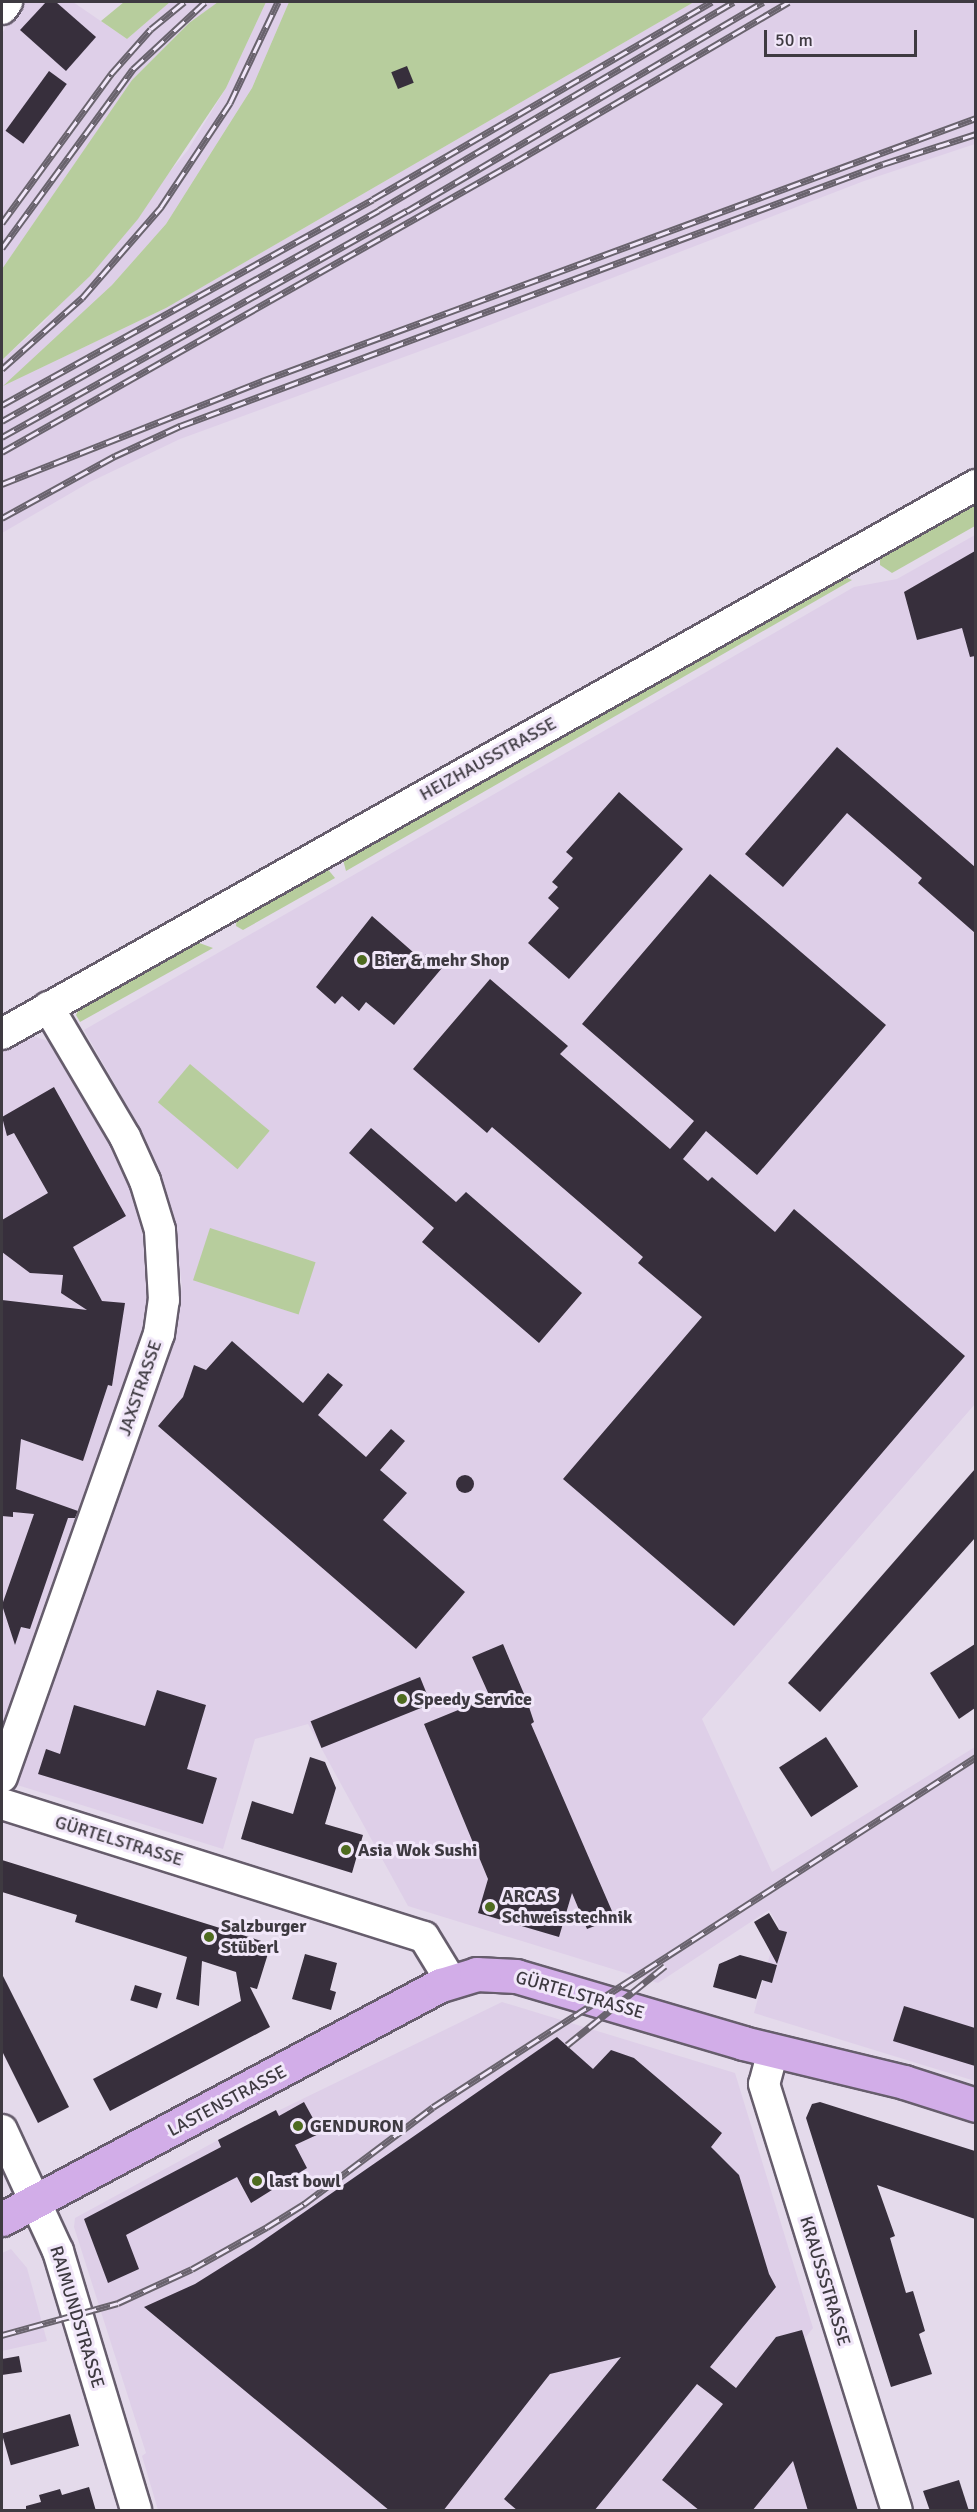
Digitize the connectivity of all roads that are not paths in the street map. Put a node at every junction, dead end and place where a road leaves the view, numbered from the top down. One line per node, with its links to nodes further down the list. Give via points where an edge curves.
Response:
1 (7, 2): 2 (street)
2 (2, 9)
3 (975, 485): 4 (street, HEIZHAUSSTRASSE)
4 (48, 1007): 5 (street, HEIZHAUSSTRASSE); 6 (street, JAXSTRASSE, via 125,1137 145,1181 160,1230 164,1300 155,1345)
5 (2, 1034)
6 (2, 1777)
7 (2, 1804): 8 (street, GÜRTELSTRASSE, via 424,1937)
8 (451, 1981): 9 (main road, GÜRTELSTRASSE, via 476,1974 516,1976); 12 (main road, LASTENSTRASSE)
9 (773, 2050): 10 (main road, GÜRTELSTRASSE, via 904,2082); 15 (street, KRAUSSSTRASSE, via 764,2084)
10 (975, 2105)
11 (2, 2130): 12 (street, RAIMUNDSTRASSE)
12 (36, 2200): 13 (main road, LASTENSTRASSE); 14 (street, RAIMUNDSTRASSE, via 80,2316)
13 (2, 2219)
14 (135, 2511)
15 (897, 2511)

